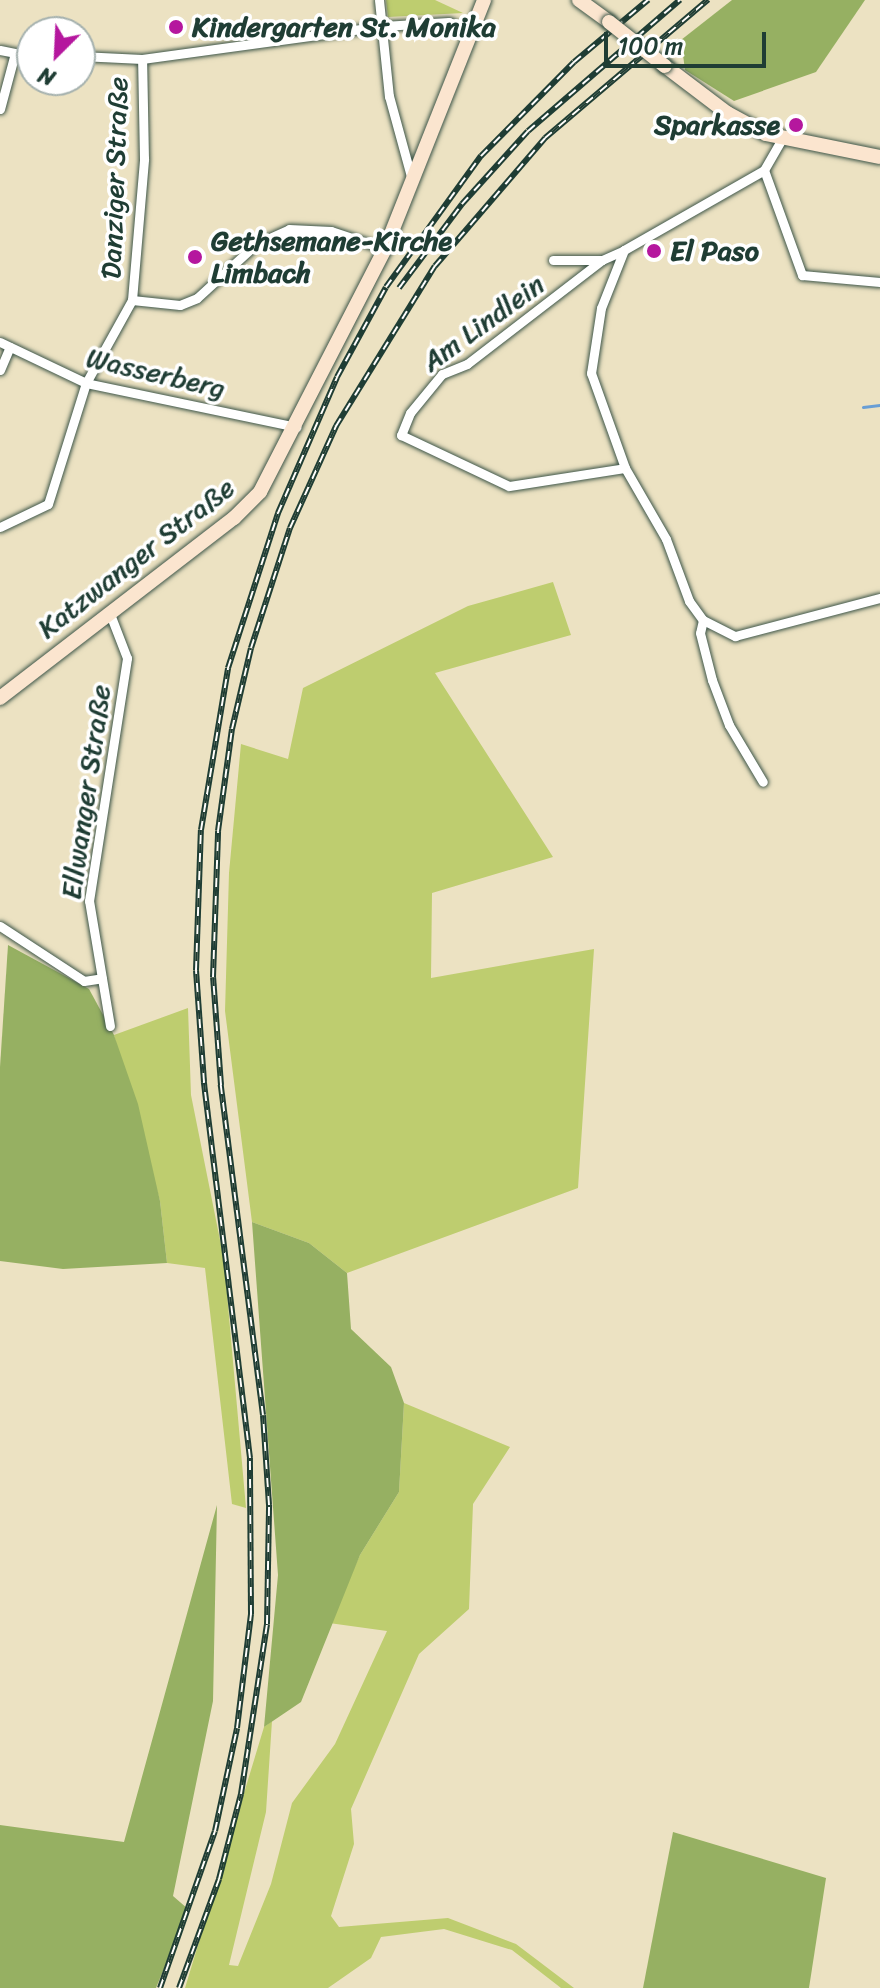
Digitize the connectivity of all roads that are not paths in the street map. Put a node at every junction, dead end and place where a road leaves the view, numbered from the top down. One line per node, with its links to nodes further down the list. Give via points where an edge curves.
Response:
1 (379, 0): 4 (street)
2 (485, 2): 5 (main road, Katzwanger Straße)
3 (583, 2): 11 (main road, bridge, via 727,113)
4 (383, 26): 5 (street, via 449,22); 9 (street); 14 (street, via 389,96)
5 (471, 32): 14 (main road, Katzwanger Straße)
6 (0, 50): 7 (street)
7 (15, 53): 10 (street)
8 (96, 57): 9 (street)
9 (142, 59): 20 (street, Danziger Straße, via 144,159)
10 (0, 109)
11 (782, 139): 12 (main road); 13 (street)
12 (880, 157)
13 (764, 170): 16 (street); 19 (street, via 802,275)
14 (413, 184): 15 (main road, Katzwanger Straße)
15 (385, 249): 20 (street, via 331,231 289,229 256,244 197,298 180,305); 24 (main road, Katzwanger Straße)
16 (624, 250): 18 (street); 25 (street, via 601,308 591,373)
17 (553, 260): 18 (street)
18 (602, 260): 25 (street, Am Lindlein, via 467,364 442,374 410,413 401,435 509,486)
19 (880, 282)
20 (132, 300): 23 (street, Danziger Straße)
21 (5, 344): 22 (street, Wasserberg); 23 (street, Wasserberg)
22 (0, 370)
23 (86, 383): 24 (street, Wasserberg); 26 (street, Danziger Straße, via 48,504)
24 (296, 427): 28 (main road, Katzwanger Straße, via 247,507)
25 (625, 468): 29 (street, via 666,539 689,601)
26 (0, 527)
27 (880, 598): 29 (street, via 754,634 735,636)
28 (110, 614): 30 (main road, Katzwanger Straße); 33 (street, Ellwanger Straße, via 127,658 89,901)
29 (703, 620): 31 (street, via 700,633 712,680 729,725)
30 (0, 698)
31 (763, 782)
32 (0, 926): 33 (street, via 84,981)
33 (102, 978): 34 (street, Ellwanger Straße)
34 (110, 1026)

